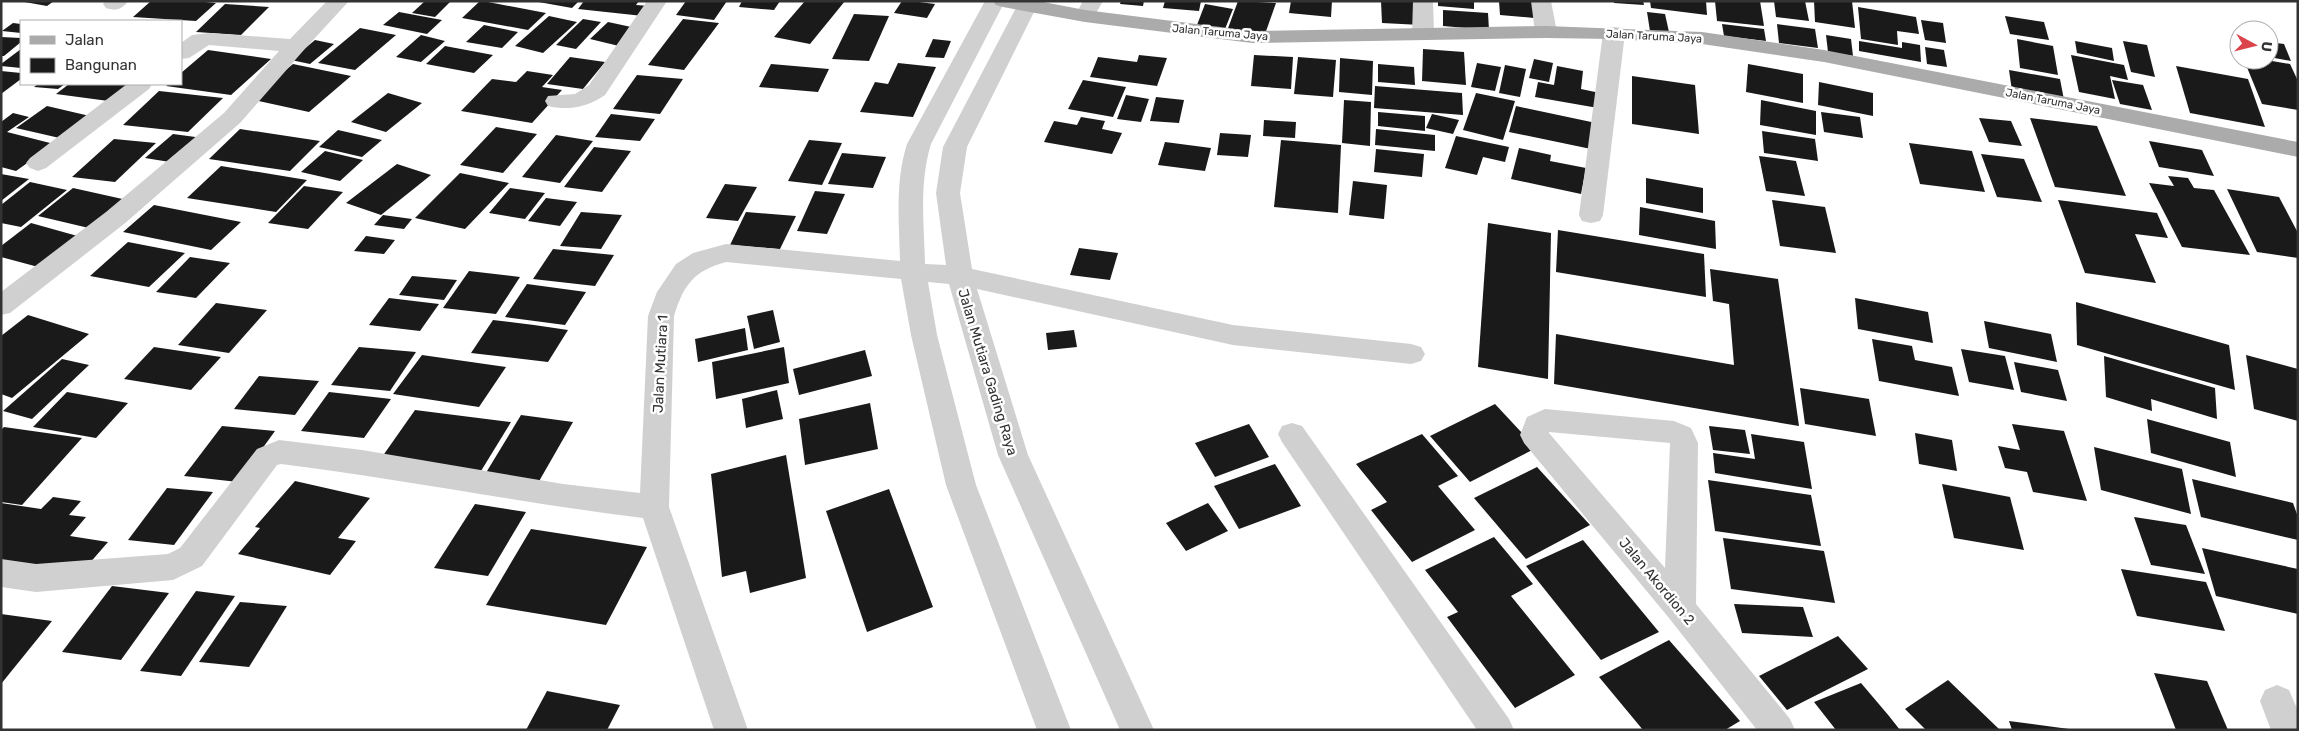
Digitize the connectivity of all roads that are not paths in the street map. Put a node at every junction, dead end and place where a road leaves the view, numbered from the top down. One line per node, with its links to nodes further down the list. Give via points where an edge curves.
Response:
1 (338, 1): 11 (street)
2 (657, 1): 14 (street, via 597,90 576,102)
3 (995, 1): 15 (street)
4 (1424, 1): 10 (street)
5 (1541, 1): 8 (street)
6 (1015, 4): 7 (main road, Jalan Taruma Jaya); 16 (street, Jalan Mutiara Gading Raya)
7 (1089, 9): 10 (main road, Jalan Taruma Jaya, via 1252,37)
8 (1546, 32): 9 (main road, Jalan Taruma Jaya); 10 (main road, Jalan Taruma Jaya)
9 (1614, 33): 17 (main road, Jalan Taruma Jaya, via 1702,38 1824,56); 19 (street)
10 (1423, 34)
11 (295, 46): 12 (street, via 209,39 200,40); 22 (street, via 232,118 185,160)
12 (182, 52)
13 (141, 85): 18 (street)
14 (556, 101)
15 (919, 144): 16 (street); 20 (street, via 910,188)
16 (955, 148): 21 (street, Jalan Mutiara Gading Raya, via 948,193)
17 (2298, 150)
18 (38, 163)
19 (1590, 215)
20 (913, 272): 21 (street, Jalan Mutiara 1); 25 (street, Jalan Mutiara 1, via 726,253 697,262 668,293 661,316); 29 (street, via 924,335 961,485)
21 (960, 276): 23 (street, Jalan Mutiara 1, via 1233,335); 30 (street, Jalan Mutiara Gading Raya, via 1013,455)
22 (1, 306)
23 (1410, 354)
24 (1292, 434): 31 (street)
25 (654, 507): 26 (street, via 279,452 267,457 191,557 173,567 36,578); 28 (street, Jalan Mutiara 1)
26 (1, 573)
27 (1680, 608): 27 (street, Jalan Akordion 2, via 1534,435 1537,425 1545,420 1674,432 1681,436 1684,443); 32 (street, Jalan Akordion 2)
28 (731, 730)
29 (1054, 730)
30 (1138, 730)
31 (1497, 730)
32 (1778, 730)

